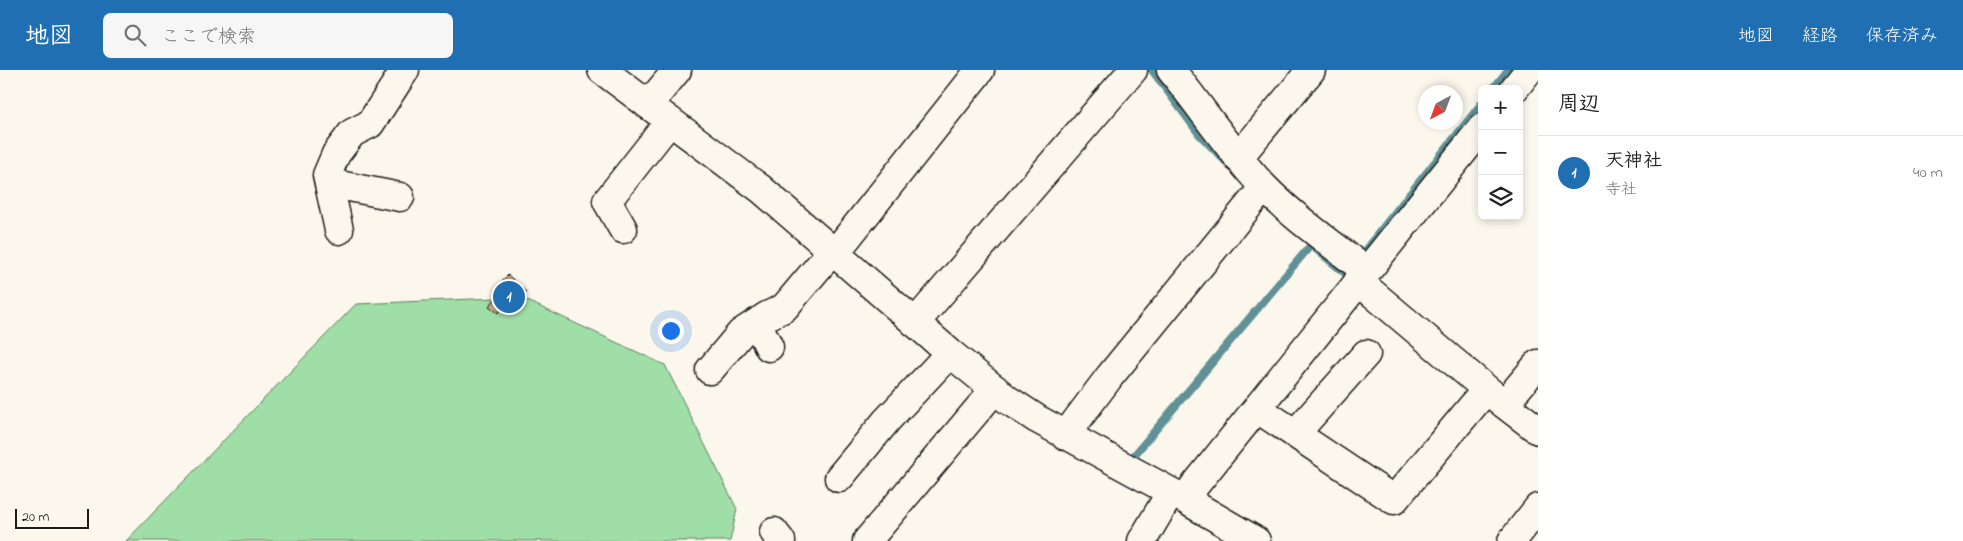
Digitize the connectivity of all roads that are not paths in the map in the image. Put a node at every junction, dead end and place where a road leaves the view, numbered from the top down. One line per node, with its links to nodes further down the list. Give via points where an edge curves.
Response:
1 (405, 70): 14 (street, via 370,124 352,133 336,154 327,175)
2 (602, 70): 10 (street)
3 (677, 70): 10 (street)
4 (980, 70): 19 (street)
5 (1133, 70): 21 (street)
6 (1311, 70): 12 (street)
7 (1529, 70): 9 (street)
8 (1185, 75): 12 (street)
9 (1517, 85)
10 (658, 107): 13 (street); 17 (street, via 607,201); 19 (street)
11 (1480, 130): 20 (street)
12 (1238, 158): 15 (street)
13 (624, 160)
14 (329, 183): 16 (street); 18 (street)
15 (1259, 193): 20 (street, via 1316,233); 32 (street, via 1116,368)
16 (400, 197)
17 (622, 229)
18 (339, 230)
19 (839, 247): 21 (street); 22 (street, via 784,308)
20 (1358, 269): 29 (street); 30 (street)
21 (920, 317): 24 (street)
22 (757, 323): 23 (street); 27 (street, via 741,333)
23 (769, 347)
24 (950, 353): 28 (street); 34 (street, via 887,420)
25 (1366, 354): 33 (street)
26 (1538, 364): 29 (street)
27 (710, 370)
28 (995, 389): 32 (street, via 1037,419); 37 (street)
29 (1499, 393): 31 (street); 33 (street, via 1394,500)
30 (1258, 409): 33 (street); 35 (street)
31 (1538, 430)
32 (1069, 431): 35 (street)
33 (1295, 434)
34 (839, 478)
35 (1178, 496): 38 (street); 39 (street)
36 (1538, 508): 40 (street)
37 (866, 541)
38 (1142, 541)
39 (1256, 541)
40 (1512, 541)

